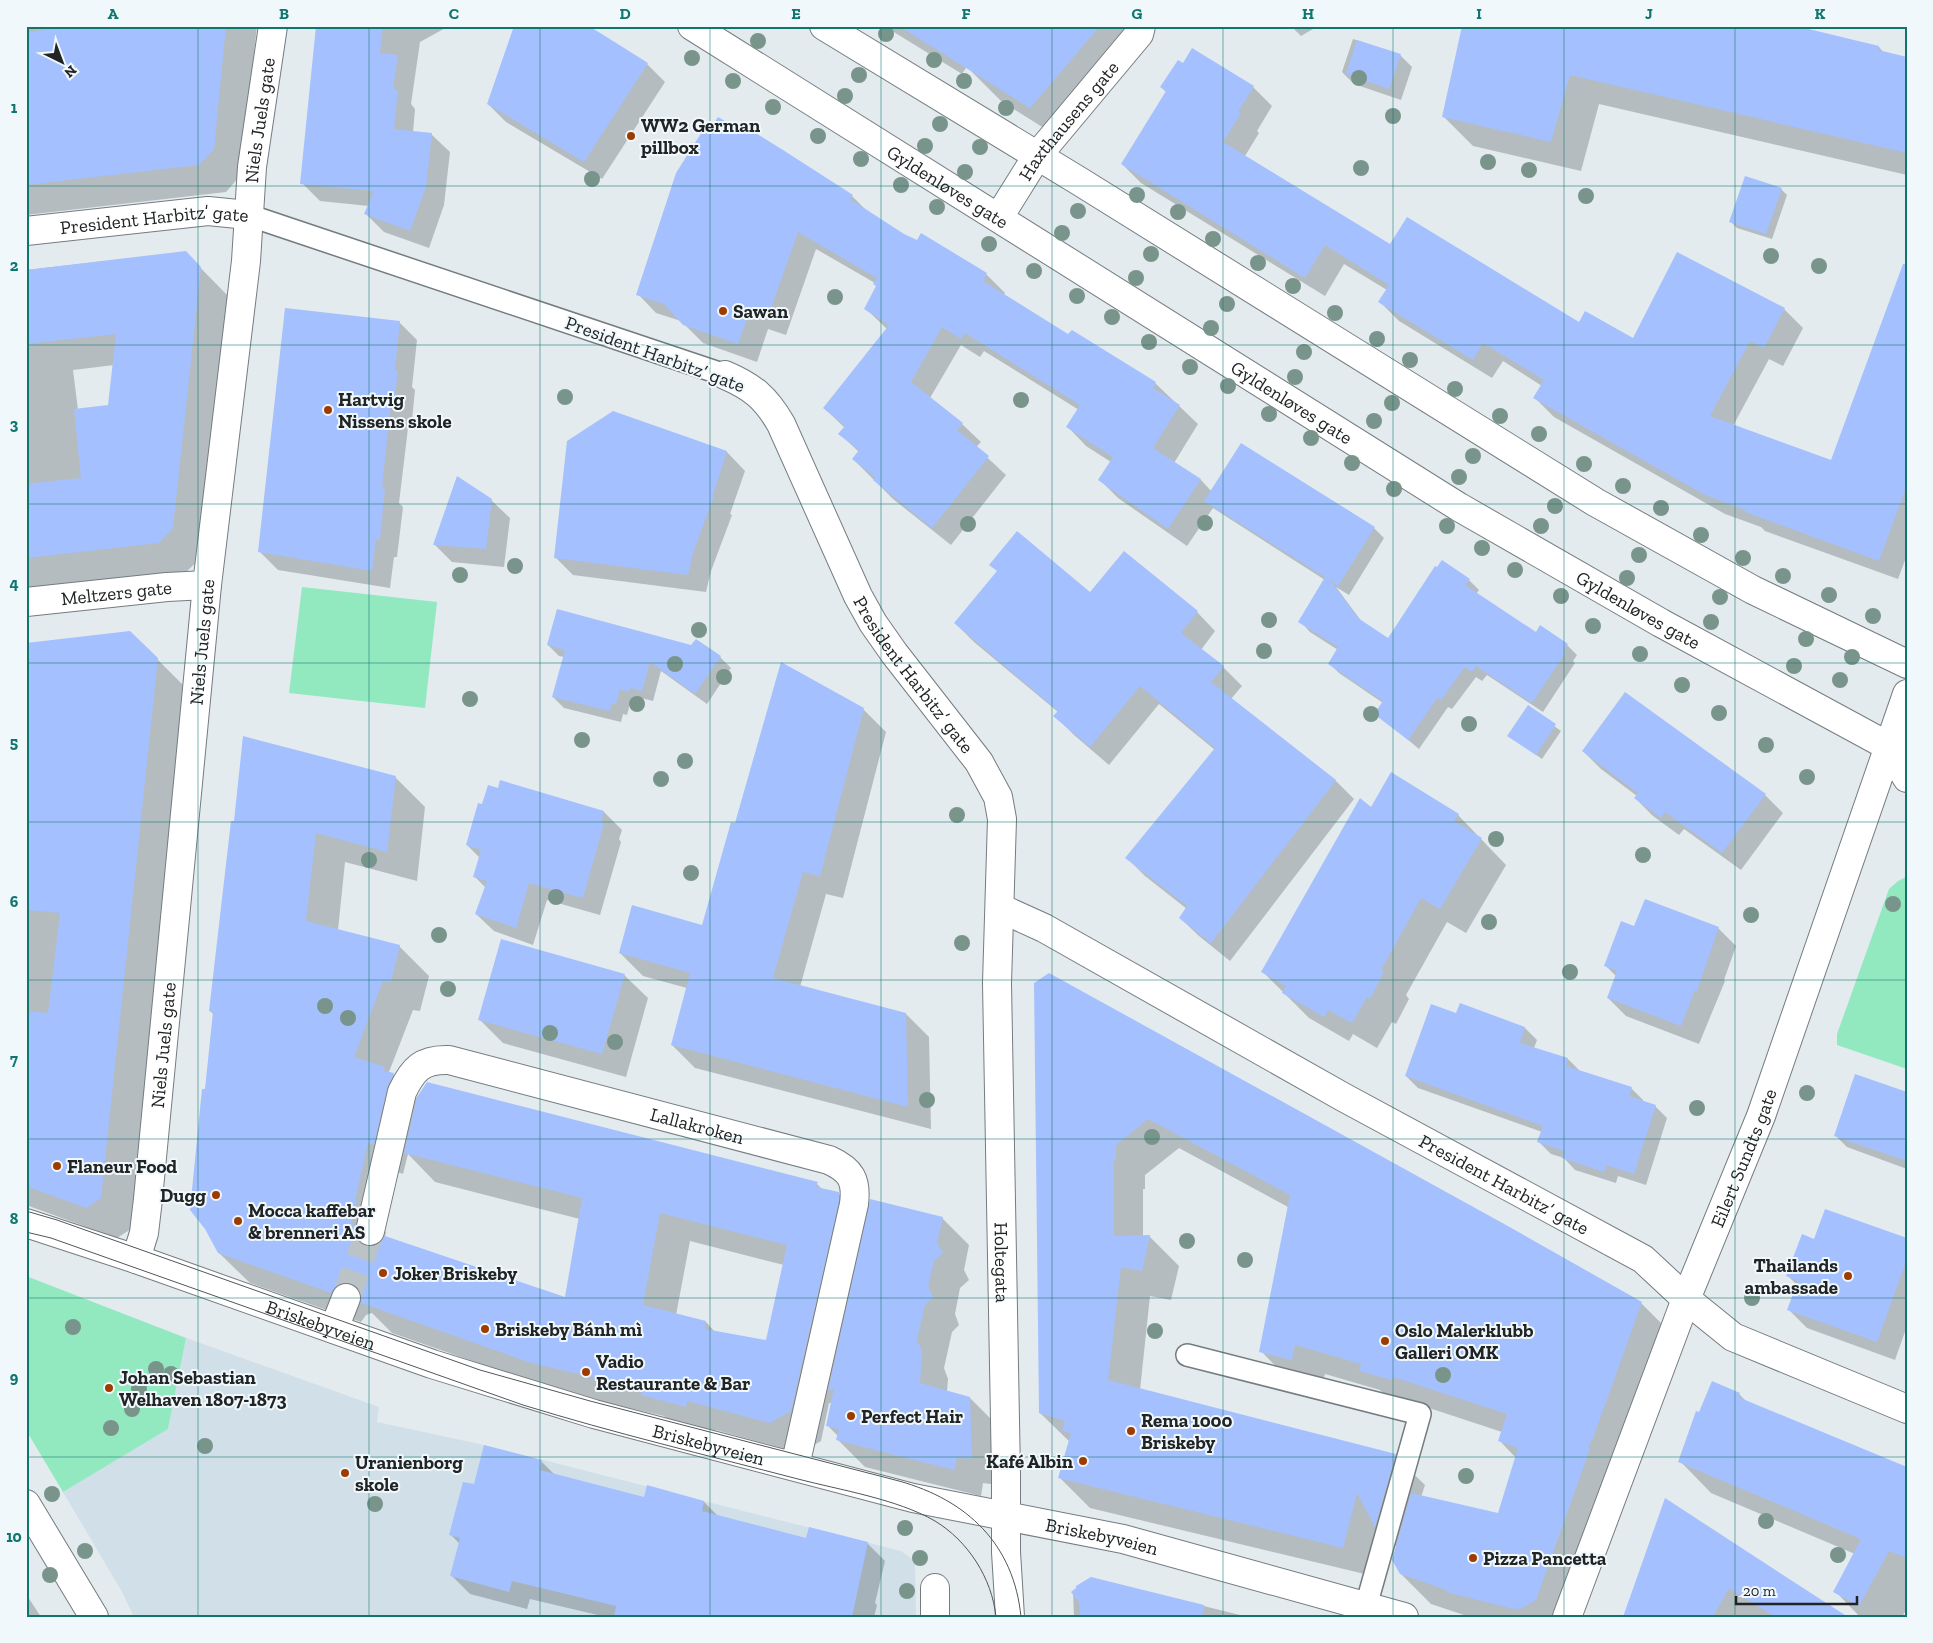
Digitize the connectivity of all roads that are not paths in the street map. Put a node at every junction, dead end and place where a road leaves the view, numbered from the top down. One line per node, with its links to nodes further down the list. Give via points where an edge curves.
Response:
1 (273, 26): 6 (street, Niels Juels gate)
2 (692, 26): 7 (street, Gyldenløves gate)
3 (824, 26): 5 (street)
4 (1141, 26): 5 (street, Haxthausens gate, via 1139,34)
5 (1037, 156): 7 (street, Haxthausens gate); 12 (street, via 1595,502 1753,590)
6 (248, 215): 8 (street, President Harbitz’ gate, via 208,211); 9 (lane, President Harbitz’ gate); 10 (street, Niels Juels gate, via 246,261)
7 (999, 217): 14 (street, Gyldenløves gate, via 1459,507 1661,623)
8 (26, 231)
9 (725, 375): 16 (street, President Harbitz’ gate, via 759,394 770,406 873,624 979,762 998,797 1002,820)
10 (207, 585): 11 (street, Meltzers gate); 19 (street, Niels Juels gate, via 148,1198 144,1233)
11 (26, 602)
12 (1907, 664)
13 (1907, 694): 14 (street, Eilert Sundts gate)
14 (1898, 749): 15 (street); 21 (street, Eilert Sundts gate, via 1761,1116)
15 (1907, 778)
16 (1000, 908): 21 (street, President Harbitz’ gate, via 1099,958 1343,1097 1643,1259); 27 (street, Holtegata, via 997,983)
17 (26, 1223): 19 (street, Briskebyveien)
18 (370, 1231): 25 (street, Lallakroken, via 402,1092 410,1076 420,1066 434,1060 449,1060 843,1166 852,1177 856,1190 854,1204)
19 (136, 1258): 22 (street, Briskebyveien)
20 (346, 1298): 22 (street)
21 (1686, 1299): 24 (street, President Harbitz’ gate, via 1733,1337); 34 (street, Eilert Sundts gate)
22 (334, 1329): 25 (street, Briskebyveien, via 558,1404)
23 (1187, 1355): 29 (lane, via 1420,1414)
24 (1907, 1409)
25 (795, 1466): 27 (street, Briskebyveien, via 913,1498)
26 (26, 1504): 30 (street)
27 (1006, 1515): 29 (street, Briskebyveien, via 1123,1539); 32 (street, Holtegata)
28 (935, 1588): 31 (street)
29 (1366, 1606): 33 (street, Briskebyveien)
30 (94, 1617)
31 (935, 1617)
32 (1010, 1617)
33 (1404, 1617)
34 (1567, 1617)

